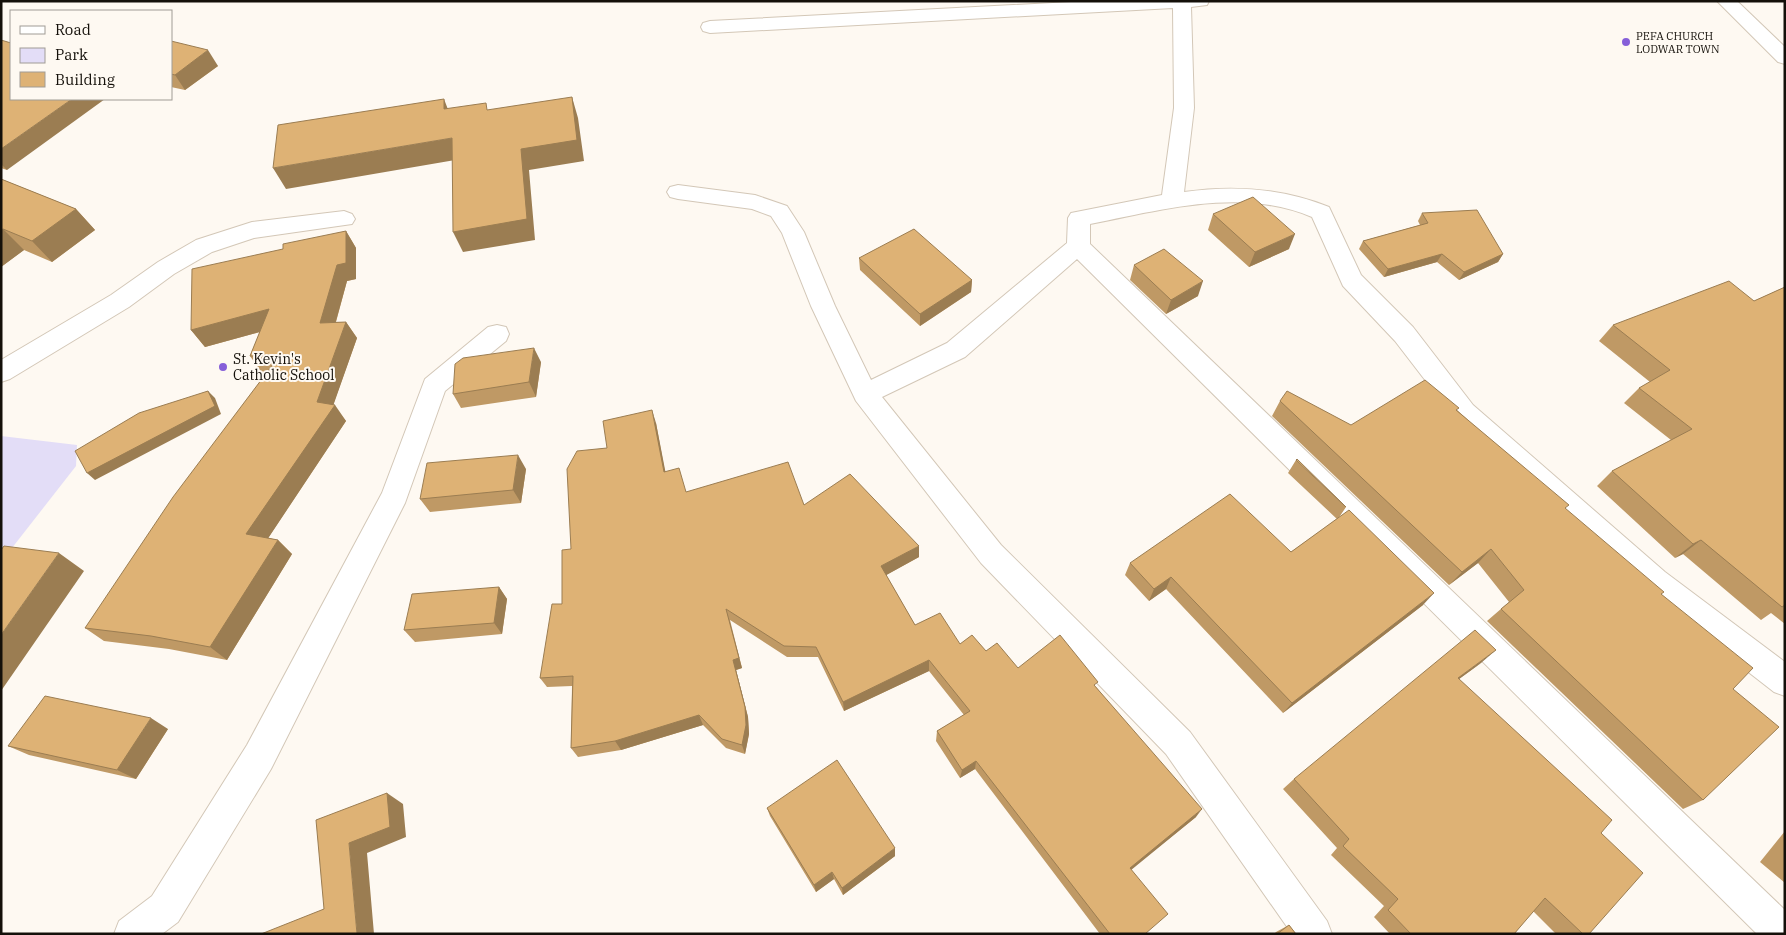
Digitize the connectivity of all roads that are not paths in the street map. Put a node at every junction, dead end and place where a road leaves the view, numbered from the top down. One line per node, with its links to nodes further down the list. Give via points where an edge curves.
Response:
1 (1726, 1): 4 (street)
2 (1188, 2): 3 (street); 6 (street, via 1184,108)
3 (710, 27)
4 (1785, 58)
5 (678, 192): 11 (street, via 755,202 779,211 793,232 823,306)
6 (1172, 201): 8 (street, via 1079,218); 12 (street, via 1253,195 1297,202 1321,212 1351,280 1404,334 1464,412 1654,581)
7 (344, 218): 10 (street, via 252,230 204,246)
8 (1078, 246): 11 (street, via 956,350); 15 (street)
9 (497, 334): 13 (street, via 434,386 395,496 259,758 165,909)
10 (1, 372)
11 (865, 394): 14 (street, via 991,554 1178,743)
12 (1785, 681)
13 (132, 934)
14 (1314, 934)
15 (1783, 934)

